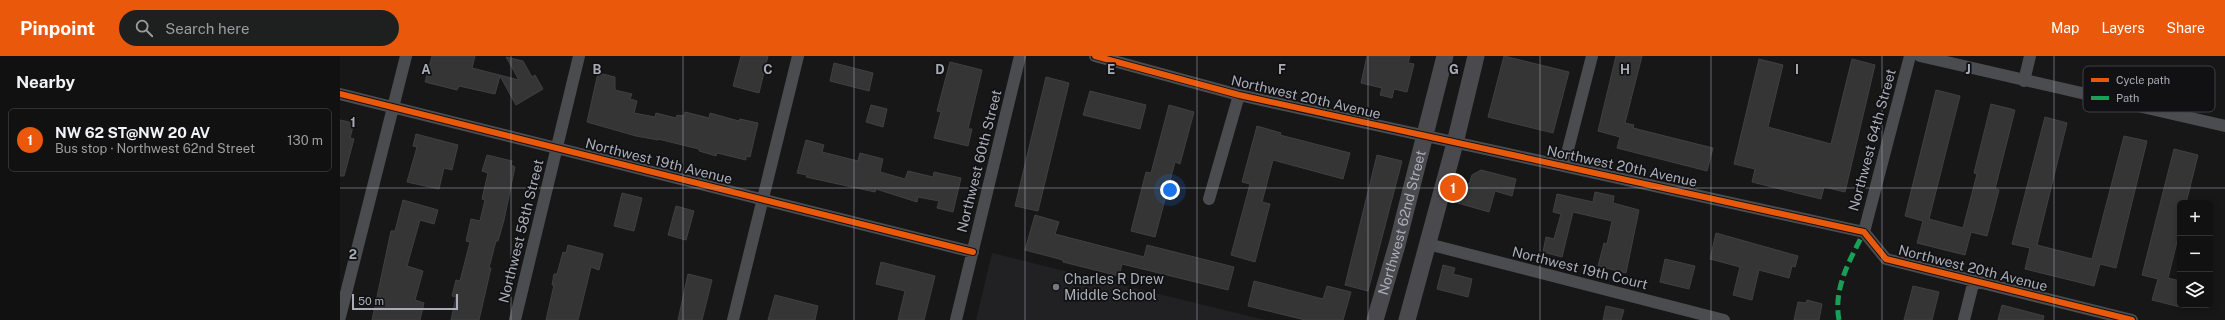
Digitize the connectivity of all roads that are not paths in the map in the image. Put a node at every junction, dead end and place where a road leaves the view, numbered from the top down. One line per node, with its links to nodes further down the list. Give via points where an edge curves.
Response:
1 (406, 56): 16 (street)
2 (579, 56): 21 (street, Northwest 58th Street)
3 (798, 56): 23 (street)
4 (1020, 56): 27 (street, Northwest 60th Street)
5 (1095, 56): 15 (street, Northwest 20th Avenue)
6 (1445, 56): 19 (main road, Northwest 62nd Street)
7 (1476, 56): 20 (main road)
8 (1592, 56): 22 (street)
9 (1910, 56): 25 (street, Northwest 64th Street)
10 (1920, 56): 12 (street)
11 (2030, 56): 12 (street)
12 (2024, 81): 14 (street)
13 (340, 94): 16 (street, Northwest 19th Avenue)
14 (2083, 94)
15 (1239, 95): 19 (street, Northwest 20th Avenue); 24 (street)
16 (394, 107): 21 (street, Northwest 19th Avenue); 29 (street)
17 (2162, 112): 18 (street)
18 (2225, 126)
19 (1425, 136): 20 (street, Northwest 20th Avenue); 33 (main road, Northwest 62nd Street)
20 (1455, 143): 22 (street, Northwest 20th Avenue); 26 (main road)
21 (556, 148): 23 (street, Northwest 19th Avenue); 30 (street, Northwest 58th Street)
22 (1564, 165): 25 (street, Northwest 20th Avenue)
23 (762, 198): 27 (street, Northwest 19th Avenue); 31 (street)
24 (1209, 199)
25 (1864, 232): 28 (street, Northwest 20th Avenue, via 1886,259)
26 (1428, 244): 34 (main road); 35 (street, Northwest 19th Court)
27 (973, 252): 32 (street, Northwest 60th Street)
28 (1974, 280): 36 (street); 37 (street, Northwest 20th Avenue)
29 (340, 316)
30 (514, 320)
31 (733, 320)
32 (956, 320)
33 (1375, 320)
34 (1406, 320)
35 (1724, 320)
36 (1964, 320)
37 (2132, 320)

